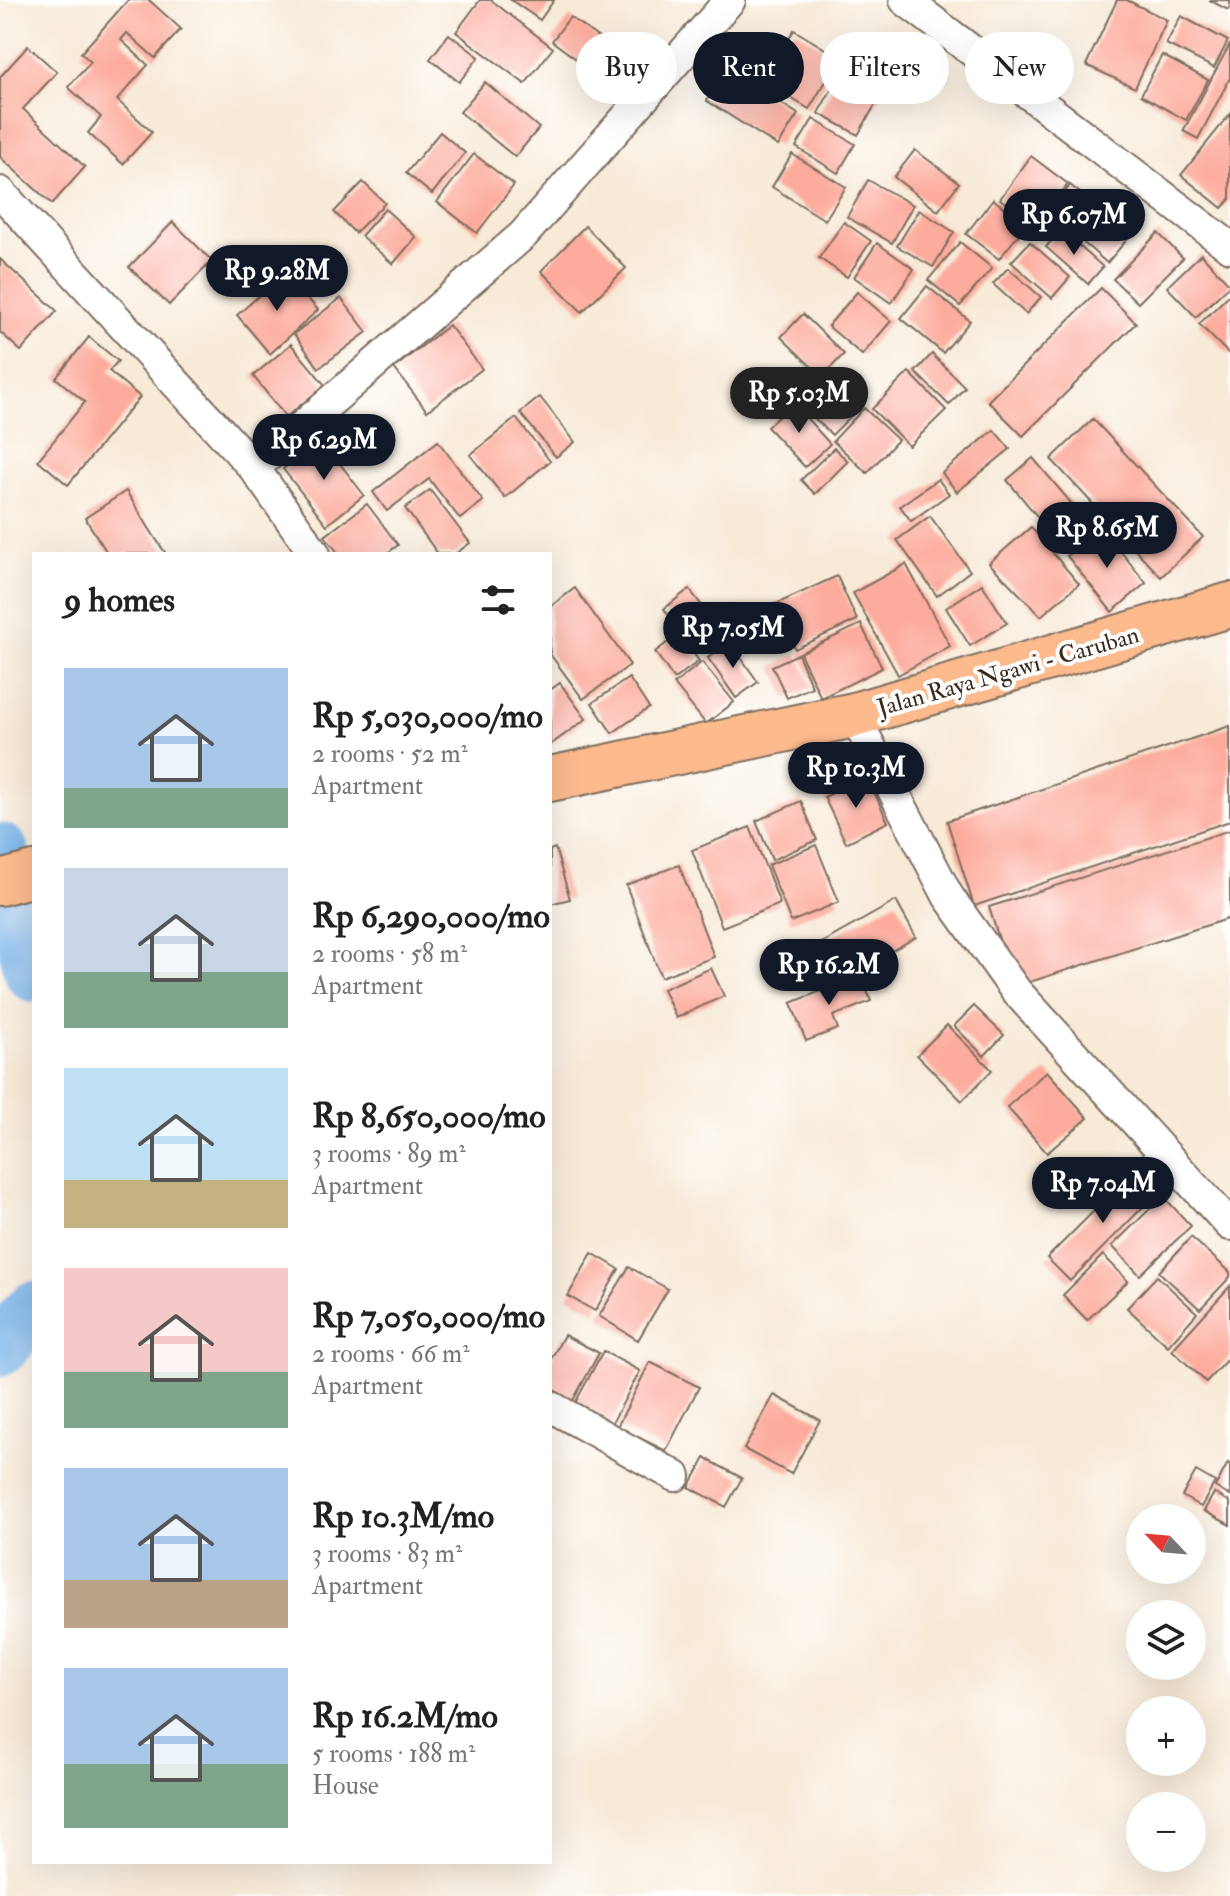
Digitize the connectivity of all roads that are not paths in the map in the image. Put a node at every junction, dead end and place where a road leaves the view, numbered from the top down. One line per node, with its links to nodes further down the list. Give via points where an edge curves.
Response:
1 (730, 0): 5 (street, via 523,235)
2 (905, 0): 4 (street)
3 (0, 192): 5 (street)
4 (1230, 247)
5 (254, 468): 6 (street)
6 (314, 552)
7 (1230, 605): 8 (highway, Jalan Raya Ngawi - Caruban)
8 (854, 715): 9 (highway, Jalan Raya Ngawi - Caruban); 12 (street, via 948,896 1016,991)
9 (552, 779)
10 (32, 875): 11 (highway)
11 (0, 883)
12 (1230, 1225)
13 (552, 1407): 14 (street)
14 (675, 1476)

